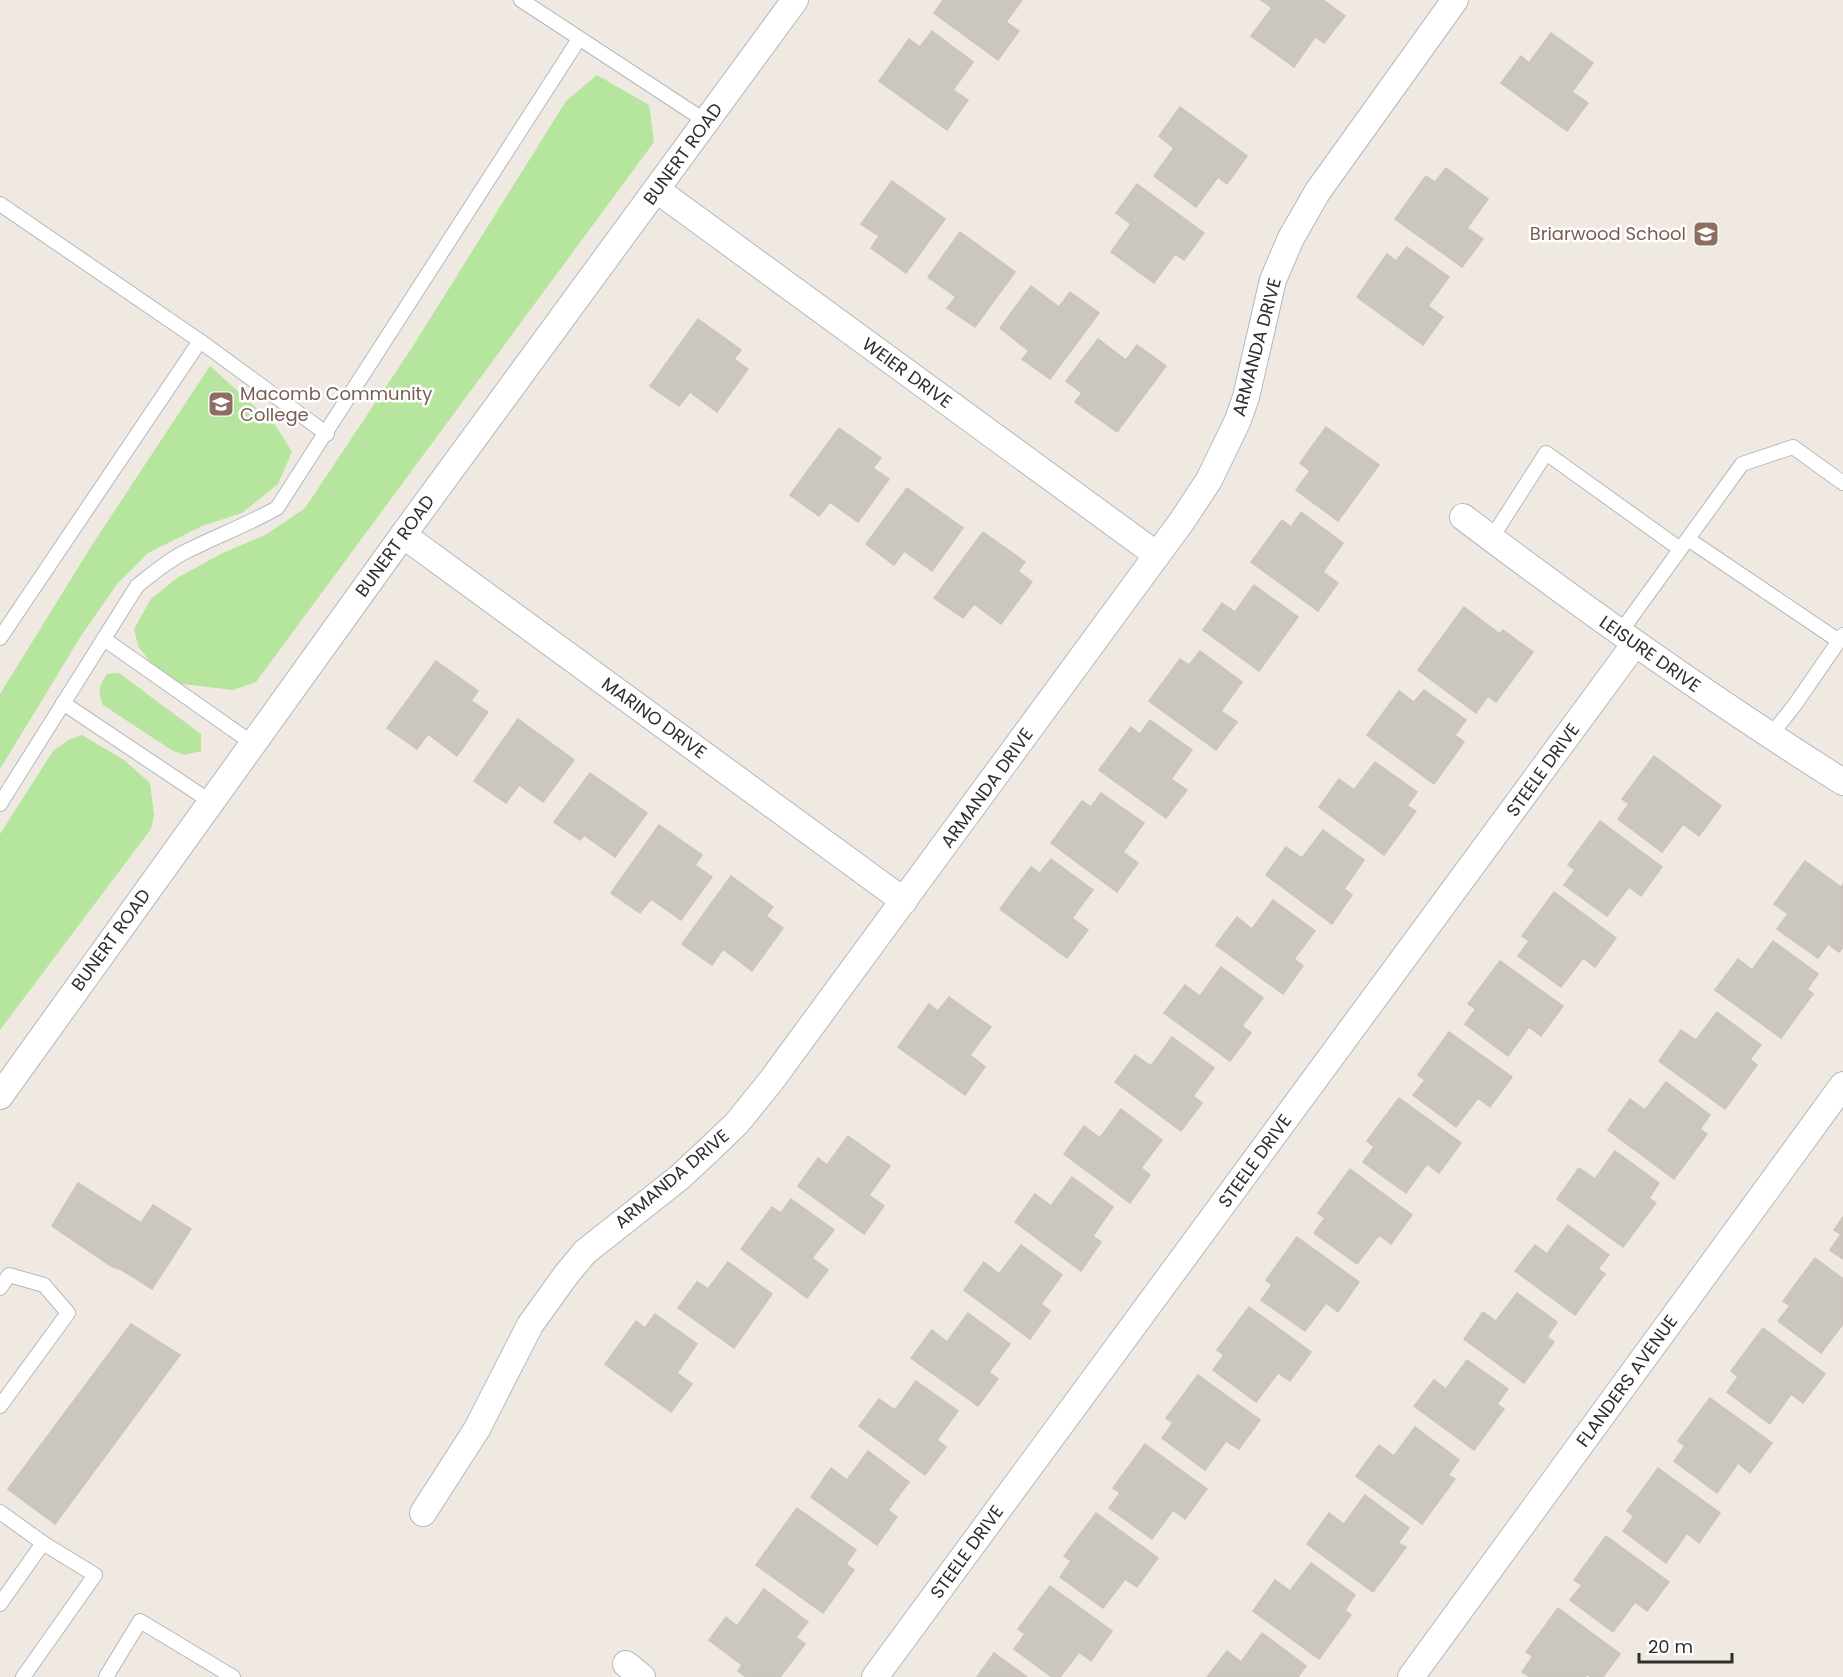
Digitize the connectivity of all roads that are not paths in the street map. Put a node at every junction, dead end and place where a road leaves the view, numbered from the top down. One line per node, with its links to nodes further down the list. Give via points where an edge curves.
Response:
1 (521, 0): 4 (lane)
2 (795, 0): 5 (street, BUNERT ROAD)
3 (1455, 0): 15 (street, ARMANDA DRIVE, via 1304,212 1273,280 1246,397 1229,441 1209,480)
4 (579, 39): 5 (lane); 9 (lane)
5 (707, 122): 6 (street, BUNERT ROAD)
6 (657, 190): 12 (street, BUNERT ROAD); 15 (street, WEIER DRIVE)
7 (0, 204): 8 (lane)
8 (200, 341): 9 (lane); 16 (lane)
9 (327, 434): 18 (lane, via 277,508 161,567 137,586)
10 (1843, 483): 14 (lane, via 1793,447 1742,464)
11 (1463, 517): 13 (street, LEISURE DRIVE)
12 (403, 535): 22 (street, BUNERT ROAD); 26 (street, MARINO DRIVE)
13 (1491, 539): 14 (lane, via 1546,453); 19 (street, LEISURE DRIVE)
14 (1684, 544): 17 (lane); 19 (lane)
15 (1157, 555): 26 (street, ARMANDA DRIVE)
16 (0, 638)
17 (1841, 638): 21 (lane)
18 (104, 639): 20 (lane); 22 (lane)
19 (1626, 639): 21 (street, LEISURE DRIVE); 38 (street, STEELE DRIVE)
20 (63, 703): 24 (lane); 25 (lane)
21 (1770, 736): 23 (street, LEISURE DRIVE)
22 (252, 743): 24 (street, BUNERT ROAD)
23 (1843, 782)
24 (211, 802): 28 (street, BUNERT ROAD)
25 (0, 804)
26 (904, 901): 32 (street, ARMANDA DRIVE, via 737,1123 680,1177 585,1252 566,1275 530,1325 477,1429)
27 (1843, 1085): 39 (street, FLANDERS AVENUE)
28 (0, 1096)
29 (0, 1288): 30 (lane, via 9,1275 44,1285 68,1313)
30 (0, 1406)
31 (0, 1512): 33 (lane)
32 (423, 1513)
33 (43, 1543): 34 (lane); 35 (lane, via 95,1575)
34 (0, 1604)
35 (23, 1677)
36 (106, 1677): 37 (lane, via 140,1621)
37 (233, 1677)
38 (875, 1677)
39 (1411, 1677)

